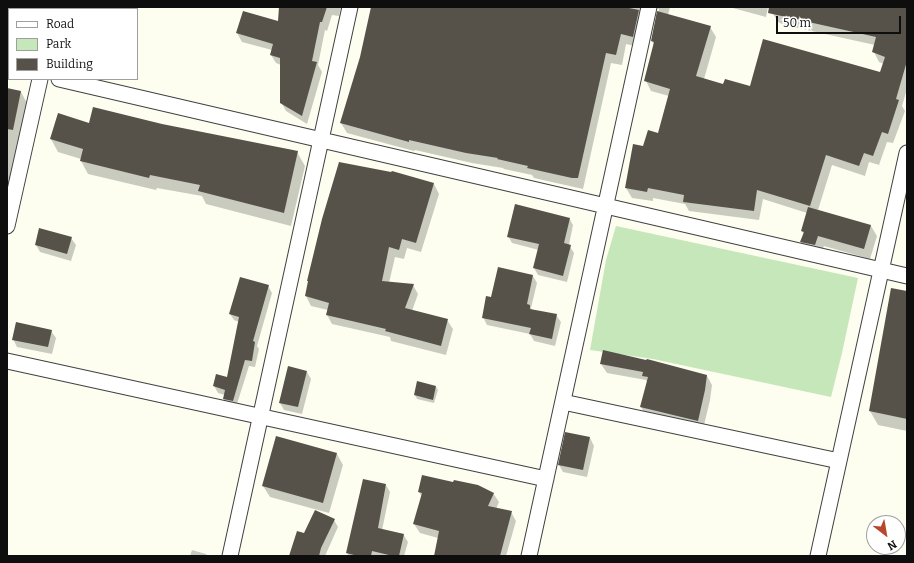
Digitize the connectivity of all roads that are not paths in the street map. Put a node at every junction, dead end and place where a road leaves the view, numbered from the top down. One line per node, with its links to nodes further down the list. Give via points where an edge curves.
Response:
1 (350, 7): 5 (street)
2 (649, 7): 7 (street)
3 (40, 80): 8 (street)
4 (63, 80): 5 (street)
5 (321, 140): 7 (street); 13 (street)
6 (907, 154): 9 (street)
7 (606, 206): 9 (street); 12 (street)
8 (7, 226)
9 (881, 270): 10 (street); 14 (street)
10 (907, 276)
11 (7, 361): 13 (street)
12 (563, 402): 14 (street); 15 (street)
13 (260, 416): 15 (street); 16 (street)
14 (839, 461): 18 (street)
15 (546, 479): 17 (street)
16 (230, 556)
17 (529, 556)
18 (818, 556)

